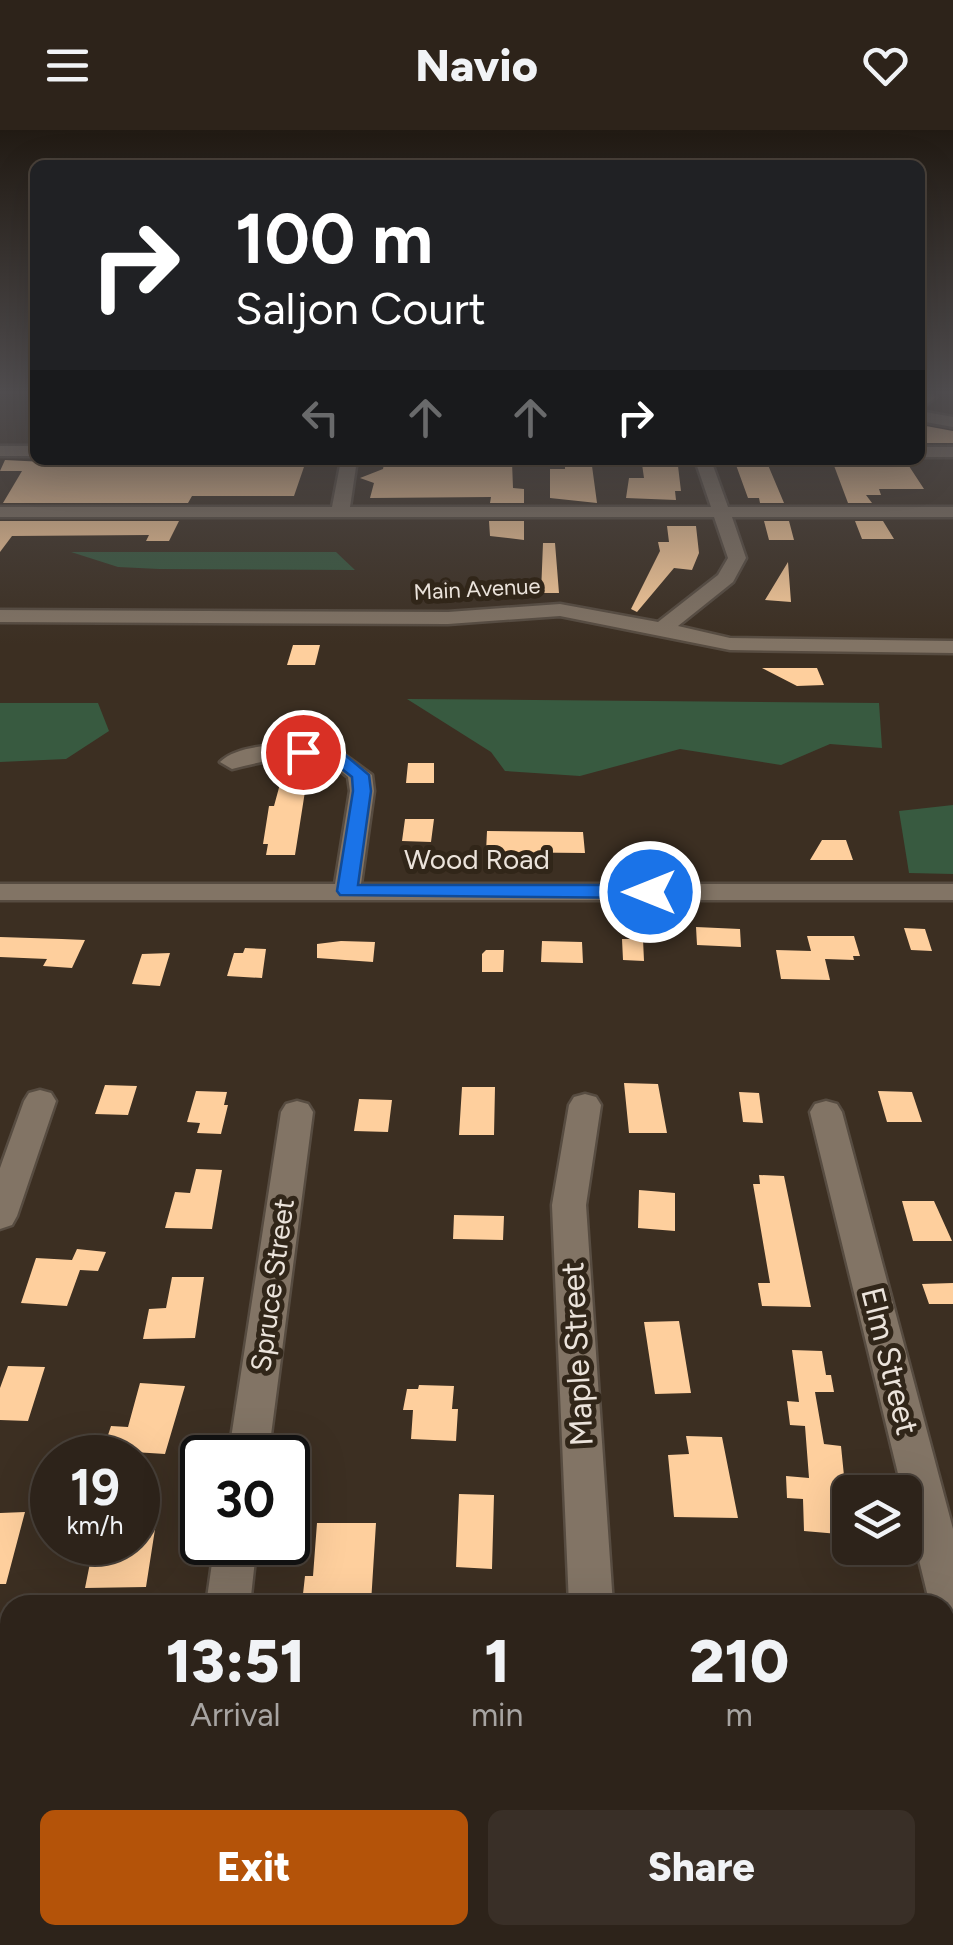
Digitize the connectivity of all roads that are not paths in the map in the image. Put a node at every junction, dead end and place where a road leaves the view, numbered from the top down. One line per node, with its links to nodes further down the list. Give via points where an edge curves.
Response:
1 (346, 475): 4 (street)
2 (708, 475): 6 (street)
3 (0, 512): 4 (street)
4 (340, 512): 6 (street)
5 (953, 512): 6 (street)
6 (722, 513): 8 (street, via 736,548 733,568)
7 (0, 616): 8 (street, Main Avenue, via 448,618 560,610)
8 (662, 628): 9 (street, Main Avenue, via 730,644)
9 (953, 647)
10 (232, 762): 11 (street, via 303,752 350,763 362,782)
11 (347, 891): 12 (street, Wood Road); 13 (street, Wood Road)
12 (0, 892)
13 (953, 892)
14 (40, 1101): 18 (street)
15 (585, 1105): 22 (street, Maple Street, via 569,1205)
16 (297, 1112): 19 (street, Spruce Street)
17 (826, 1112): 23 (street, Elm Street)
18 (0, 1216)
19 (251, 1435)
20 (233, 1565): 21 (street)
21 (229, 1595)
22 (590, 1595)
23 (949, 1595)

